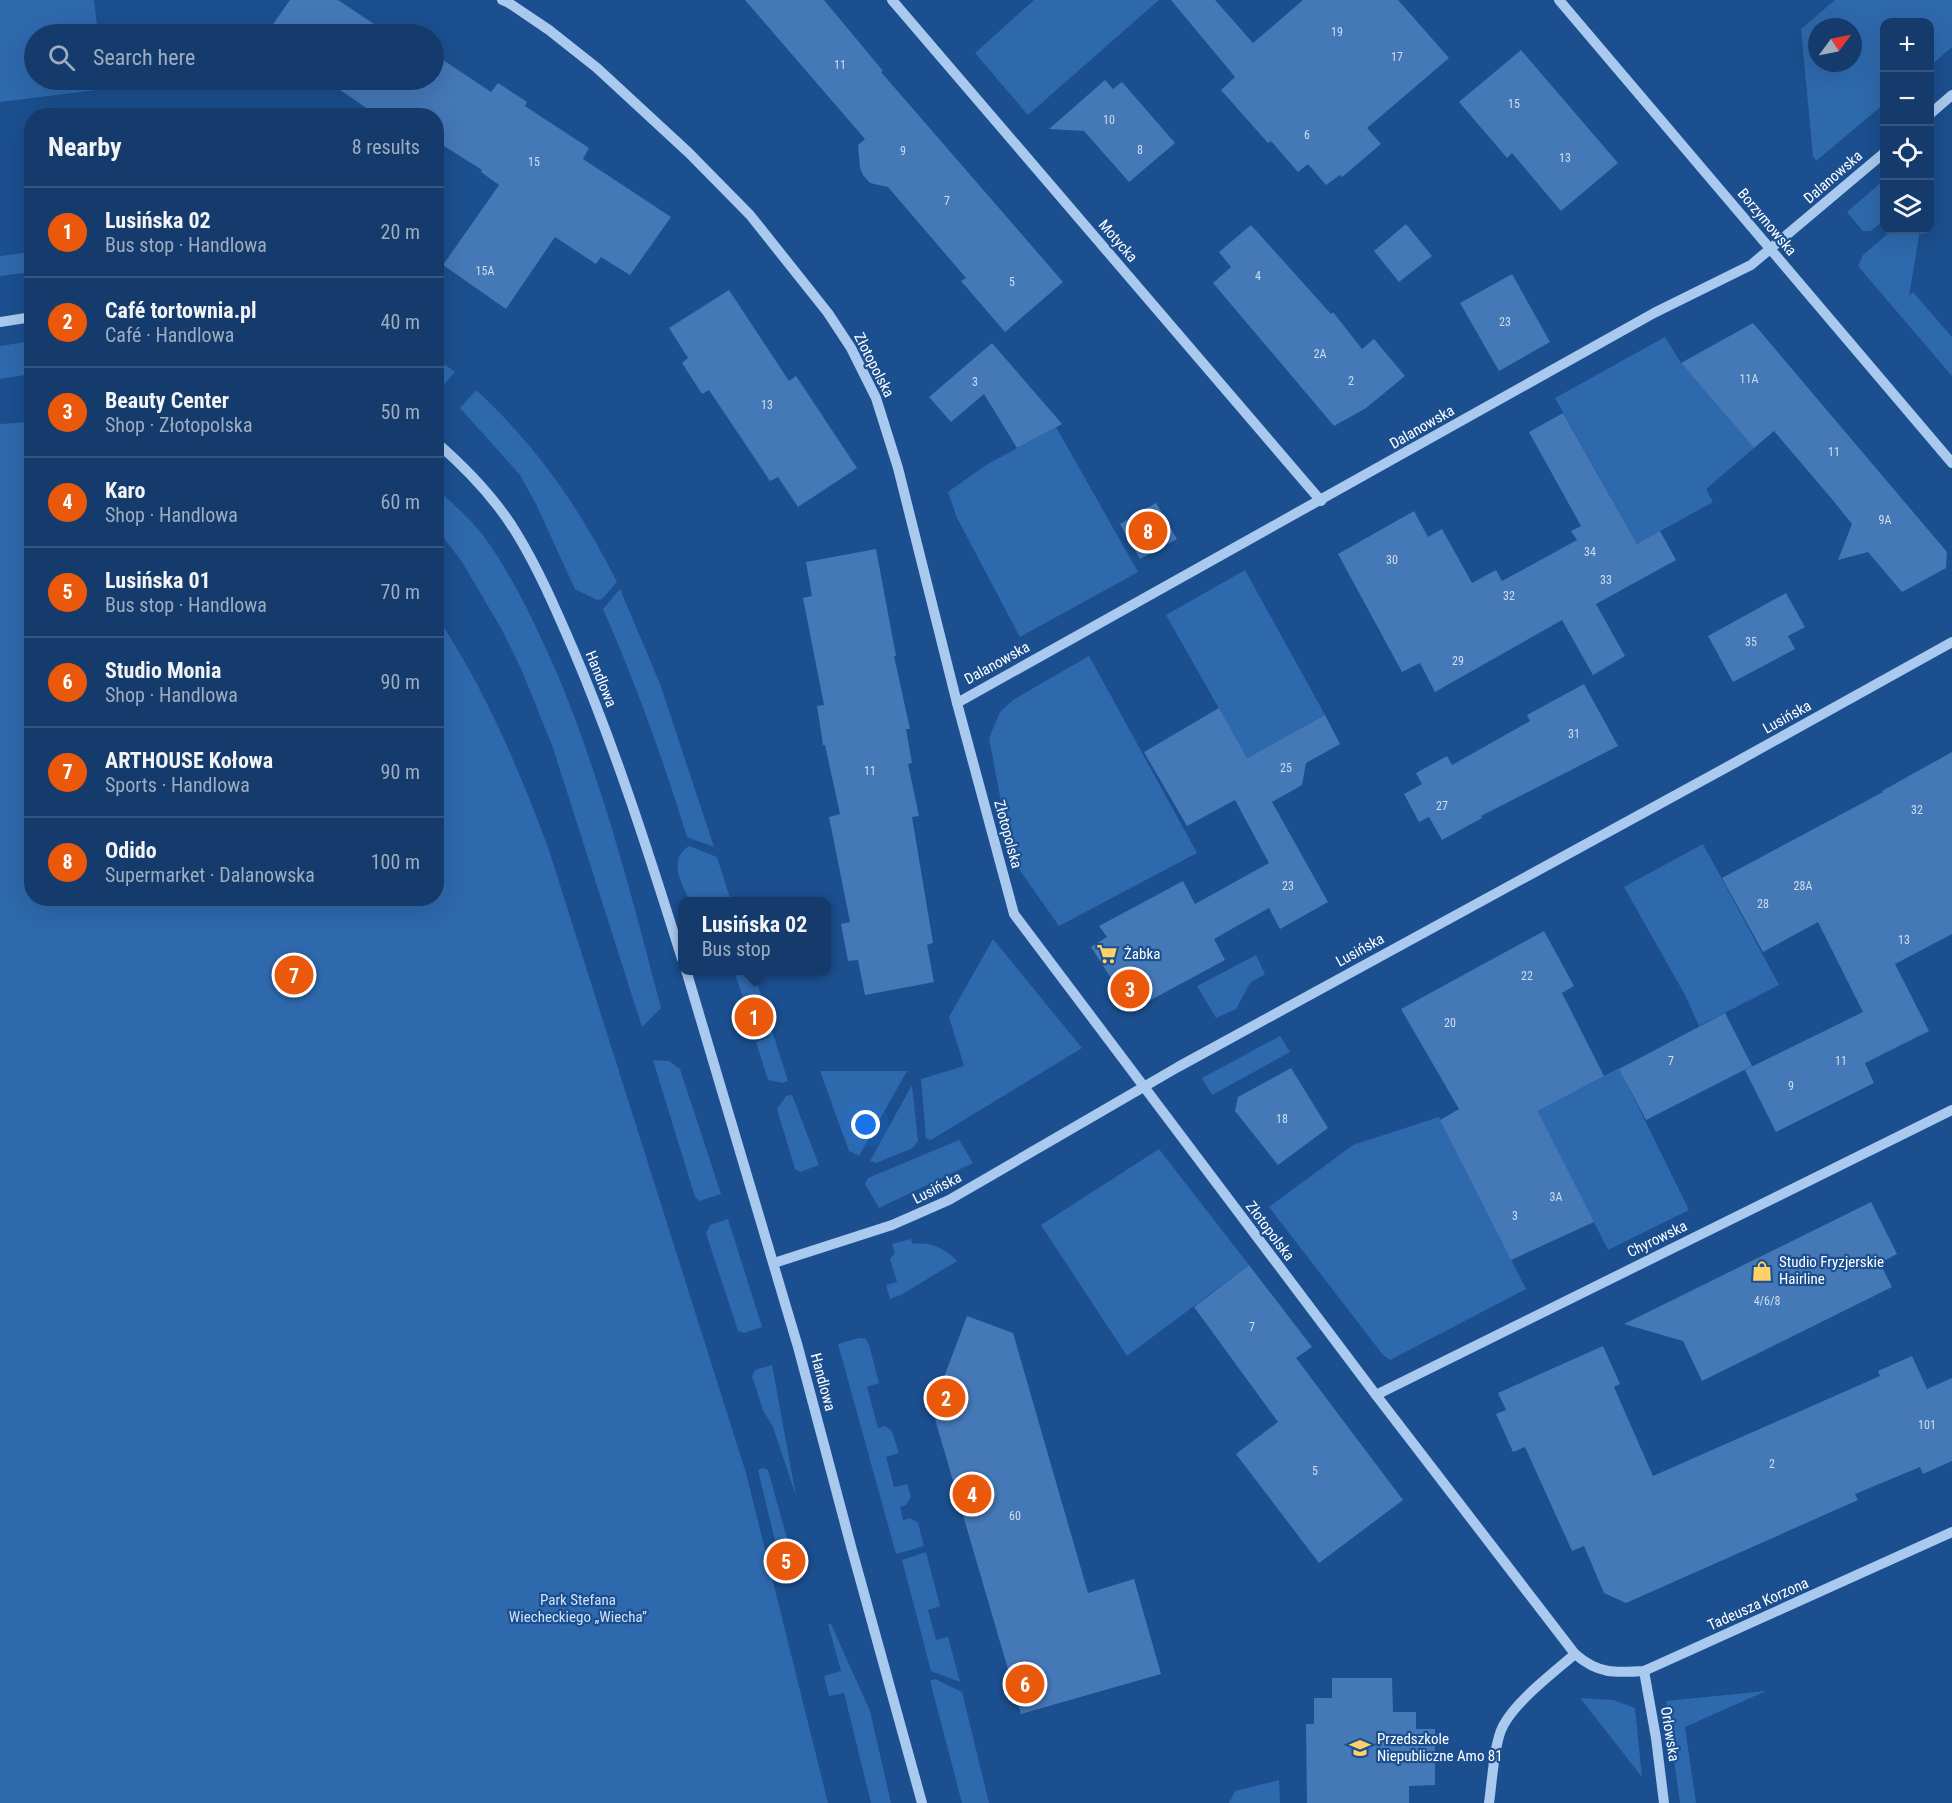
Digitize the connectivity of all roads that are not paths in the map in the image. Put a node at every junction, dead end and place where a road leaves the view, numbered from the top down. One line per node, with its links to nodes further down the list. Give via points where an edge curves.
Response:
1 (502, 0): 14 (street, Złotopolska, via 597,68 689,153 750,215 840,331 876,398 898,468)
2 (892, 0): 12 (street, Motycka)
3 (1559, 0): 7 (street, Borzymowska)
4 (1952, 95): 5 (street)
5 (1934, 110)
6 (1880, 156): 7 (street, Dalanowska)
7 (1770, 250): 11 (street, Borzymowska); 12 (street, Dalanowska, via 1751,265 1654,313)
8 (24, 318): 9 (street)
9 (0, 322)
10 (444, 449): 15 (street, Handlowa, via 499,508 517,533 548,593 615,754)
11 (1952, 463)
12 (1321, 501): 14 (street, Dalanowska)
13 (1952, 642): 17 (street, Lusińska)
14 (957, 703): 17 (street, Złotopolska, via 1014,914)
15 (678, 947)
16 (688, 975): 19 (street, Handlowa)
17 (1143, 1087): 19 (street, Lusińska, via 923,1214); 20 (street, Złotopolska)
18 (1952, 1110): 20 (street, Chyrowska)
19 (774, 1263): 24 (street, Handlowa)
20 (1376, 1395): 22 (street, Złotopolska)
21 (1952, 1532): 23 (street, Tadeusza Korzona)
22 (1575, 1654): 23 (street, Tadeusza Korzona, via 1599,1670); 25 (street, via 1502,1726)
23 (1644, 1671): 26 (street, Orłowska)
24 (922, 1803)
25 (1490, 1803)
26 (1664, 1803)

